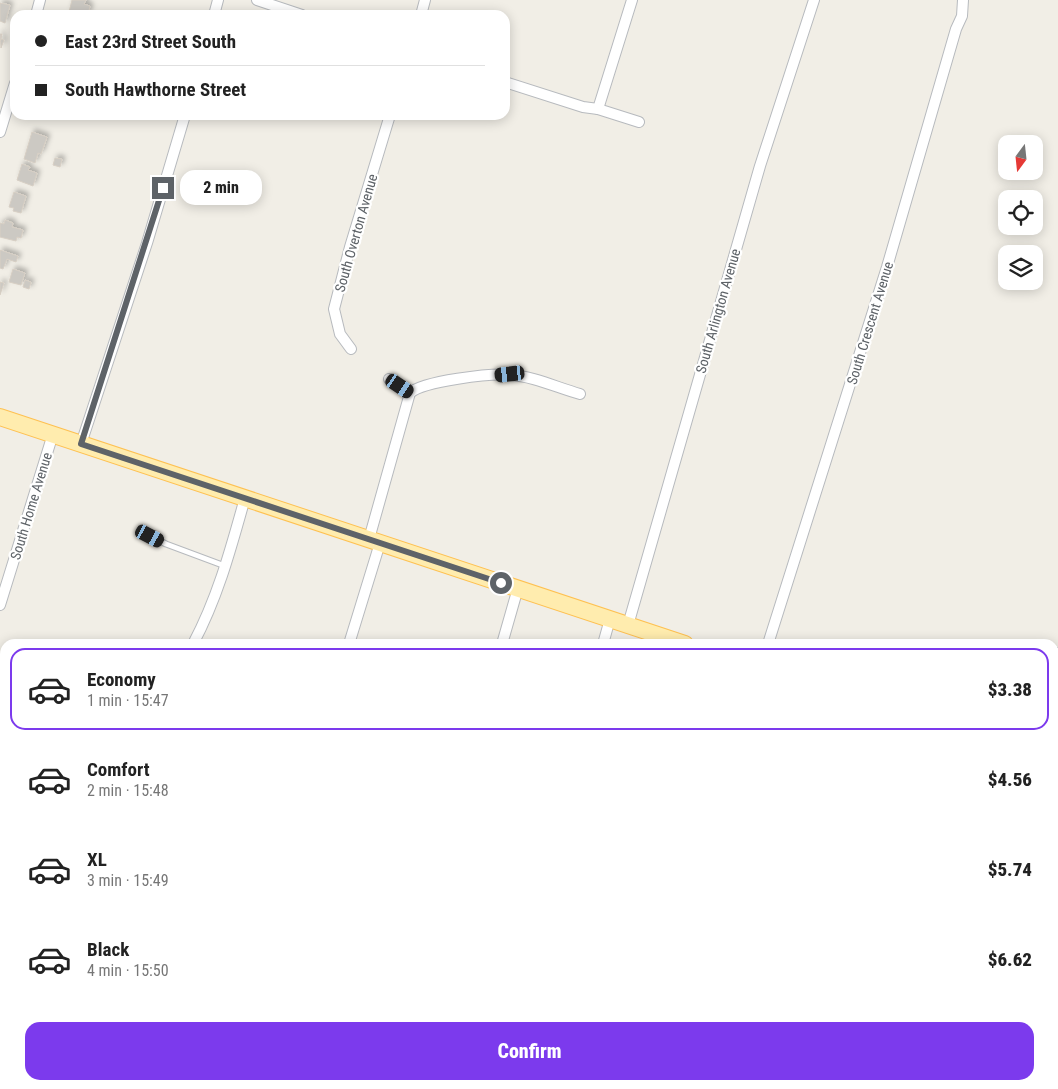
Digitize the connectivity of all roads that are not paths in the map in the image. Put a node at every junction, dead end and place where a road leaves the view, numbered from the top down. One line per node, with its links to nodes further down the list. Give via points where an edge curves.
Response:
1 (257, 0): 5 (street)
2 (632, 0): 8 (street)
3 (814, 0): 27 (street, South Arlington Avenue, via 760,166)
4 (963, 0): 33 (street, South Crescent Avenue, via 962,16 887,267)
5 (287, 10)
6 (510, 84): 8 (street)
7 (10, 99): 12 (street)
8 (598, 110): 11 (street)
9 (184, 120): 19 (street)
10 (388, 120): 13 (street, South Overton Avenue, via 334,309 340,334)
11 (639, 122)
12 (0, 132)
13 (351, 349)
14 (389, 379): 15 (street)
15 (410, 393): 16 (street, via 417,387 435,382 510,374); 22 (street)
16 (580, 394)
17 (0, 417): 18 (main road)
18 (53, 434): 19 (main road); 25 (street, South Home Avenue)
19 (81, 444): 20 (main road)
20 (245, 498): 22 (main road); 23 (street)
21 (150, 536): 23 (lane)
22 (374, 541): 24 (main road); 29 (street)
23 (226, 566): 28 (street, via 208,616)
24 (518, 588): 26 (main road); 30 (street)
25 (0, 605)
26 (610, 619): 27 (main road); 31 (street)
27 (628, 625): 32 (main road)
28 (196, 639)
29 (350, 639)
30 (503, 639)
31 (604, 639)
32 (670, 639)
33 (770, 639)

